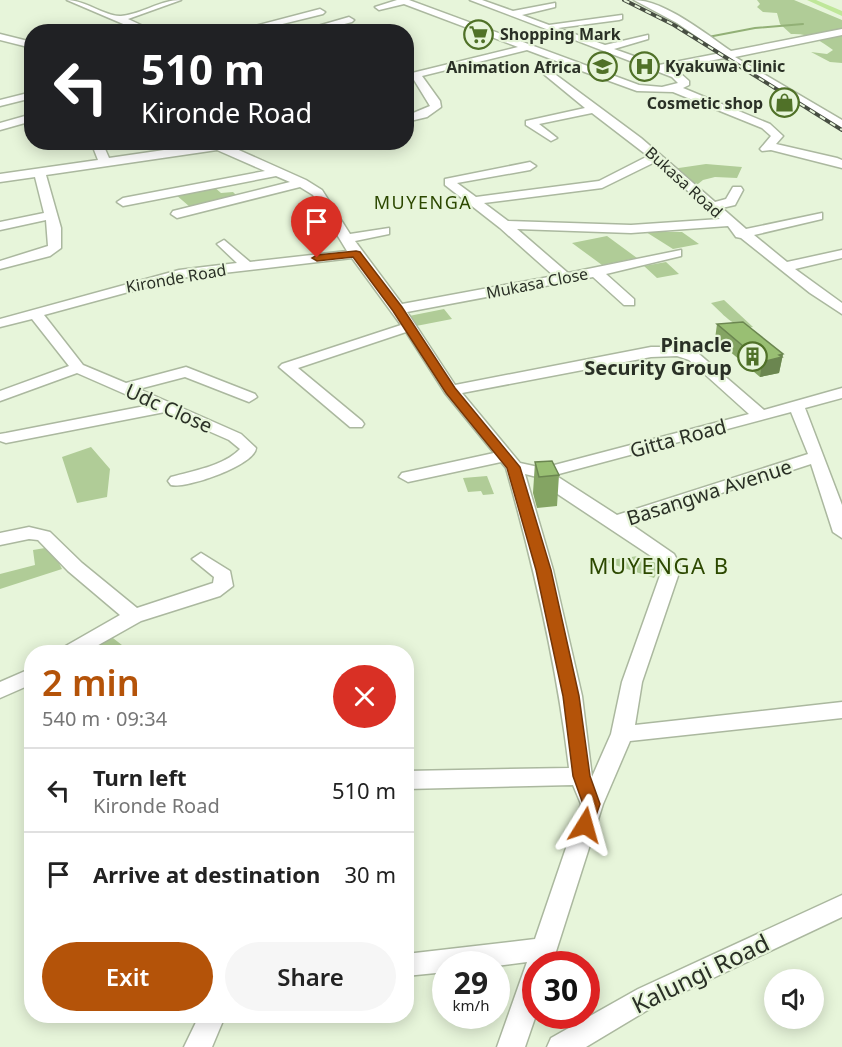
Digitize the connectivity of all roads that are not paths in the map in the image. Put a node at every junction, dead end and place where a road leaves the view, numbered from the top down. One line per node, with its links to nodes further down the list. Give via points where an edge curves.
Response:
1 (95, 0): 6 (street)
2 (177, 0): 12 (street)
3 (478, 0): 10 (street)
4 (638, 0): 26 (street, via 680,21)
5 (403, 1): 8 (street); 19 (street)
6 (75, 2): 12 (street)
7 (552, 5): 10 (street)
8 (379, 7)
9 (320, 12): 16 (street)
10 (513, 14): 13 (street)
11 (619, 17): 18 (street)
12 (120, 19): 15 (street)
13 (526, 19): 18 (street); 19 (street)
14 (349, 20): 17 (street)
15 (132, 24)
16 (270, 24)
17 (333, 24)
18 (549, 27): 25 (street)
19 (483, 29): 24 (street)
20 (842, 32): 26 (street)
21 (0, 34): 23 (street)
22 (645, 37): 25 (street)
23 (24, 42)
24 (529, 47): 27 (street); 33 (street, via 416,75 436,107)
25 (605, 48): 28 (street)
26 (729, 55): 28 (street); 35 (street)
27 (567, 63): 29 (street, via 637,88); 32 (street, Bukasa Road, via 544,71)
28 (657, 68): 29 (street, via 684,80)
29 (673, 88): 44 (street, via 763,124 777,136 768,148 820,154)
30 (24, 97): 31 (street)
31 (0, 103)
32 (596, 109): 37 (street, via 530,123); 41 (street, Bukasa Road)
33 (414, 117)
34 (24, 120): 36 (street)
35 (842, 125)
36 (0, 127)
37 (551, 138)
38 (100, 150): 42 (street)
39 (198, 150): 42 (street)
40 (228, 150): 47 (street)
41 (655, 157): 52 (street, via 602,184); 54 (street, Bukasa Road)
42 (105, 162): 46 (street)
43 (474, 163): 48 (street)
44 (842, 164)
45 (530, 166): 48 (street)
46 (39, 171): 49 (street); 56 (street)
47 (278, 172): 50 (street); 53 (street)
48 (486, 173): 52 (street, via 449,182)
49 (0, 178)
50 (303, 183): 55 (street); 64 (street, via 318,193)
51 (737, 190): 54 (street, via 731,202)
52 (472, 201): 59 (street)
53 (123, 202)
54 (710, 207): 58 (street, Bukasa Road)
55 (177, 214)
56 (51, 215): 60 (street); 67 (street, via 55,228 52,249)
57 (818, 216): 62 (street)
58 (728, 222): 59 (street, via 632,229); 62 (street, Bukasa Road)
59 (505, 225): 71 (street)
60 (0, 226)
61 (384, 231): 64 (street, Kironde Road)
62 (741, 234): 69 (street, Bukasa Road)
63 (224, 244): 68 (street)
64 (351, 246): 68 (street, Kironde Road); 74 (street)
65 (676, 254): 70 (street, Mukasa Close)
66 (842, 254): 69 (street)
67 (0, 265)
68 (247, 266): 75 (street, Kironde Road, via 159,278)
69 (784, 267): 73 (street, Bukasa Road)
70 (596, 272): 71 (street, Mukasa Close); 72 (street)
71 (565, 278): 74 (street, Mukasa Close)
72 (629, 302)
73 (841, 308)
74 (398, 309): 77 (street)
75 (35, 313): 76 (street, Kironde Road); 78 (street, Udc Close)
76 (0, 323)
77 (408, 327): 80 (street); 87 (street, via 287,367)
78 (78, 368): 79 (street, Udc Close); 82 (street)
79 (126, 388): 83 (street, via 186,372); 85 (street, Udc Close)
80 (451, 390): 86 (street, via 651,352 679,351 702,362); 90 (street)
81 (842, 393): 84 (street, Gitta Road)
82 (0, 396)
83 (249, 397)
84 (796, 406): 86 (street, Gitta Road); 89 (street)
85 (166, 407): 88 (street); 93 (street, Udc Close, via 235,437 248,447 248,452 238,460)
86 (760, 415): 91 (street, Gitta Road)
87 (356, 424)
88 (6, 438)
89 (817, 457): 94 (street, Basangwa Avenue); 95 (street)
90 (509, 462): 91 (street, Gitta Road); 92 (street); 104 (street, via 544,570 571,696)
91 (543, 473): 94 (street, Basangwa Avenue)
92 (408, 477)
93 (177, 482)
94 (615, 522): 103 (street, via 666,558 672,567 632,682)
95 (841, 526)
96 (0, 538): 98 (street, via 30,533 44,536)
97 (201, 560): 98 (street, via 218,570 225,579 223,586)
98 (134, 616): 99 (street)
99 (83, 645)
100 (24, 679): 101 (street)
101 (0, 691)
102 (842, 710): 103 (street)
103 (622, 734): 106 (street)
104 (581, 776): 105 (street); 106 (street)
105 (414, 780)
106 (592, 804): 108 (street)
107 (842, 905): 115 (street, Kalungi Road, via 647,997)
108 (544, 951)
109 (522, 958): 110 (street)
110 (414, 965)
111 (522, 1015): 114 (street)
112 (209, 1023): 113 (street)
113 (198, 1047)
114 (511, 1047)
115 (561, 1047)

